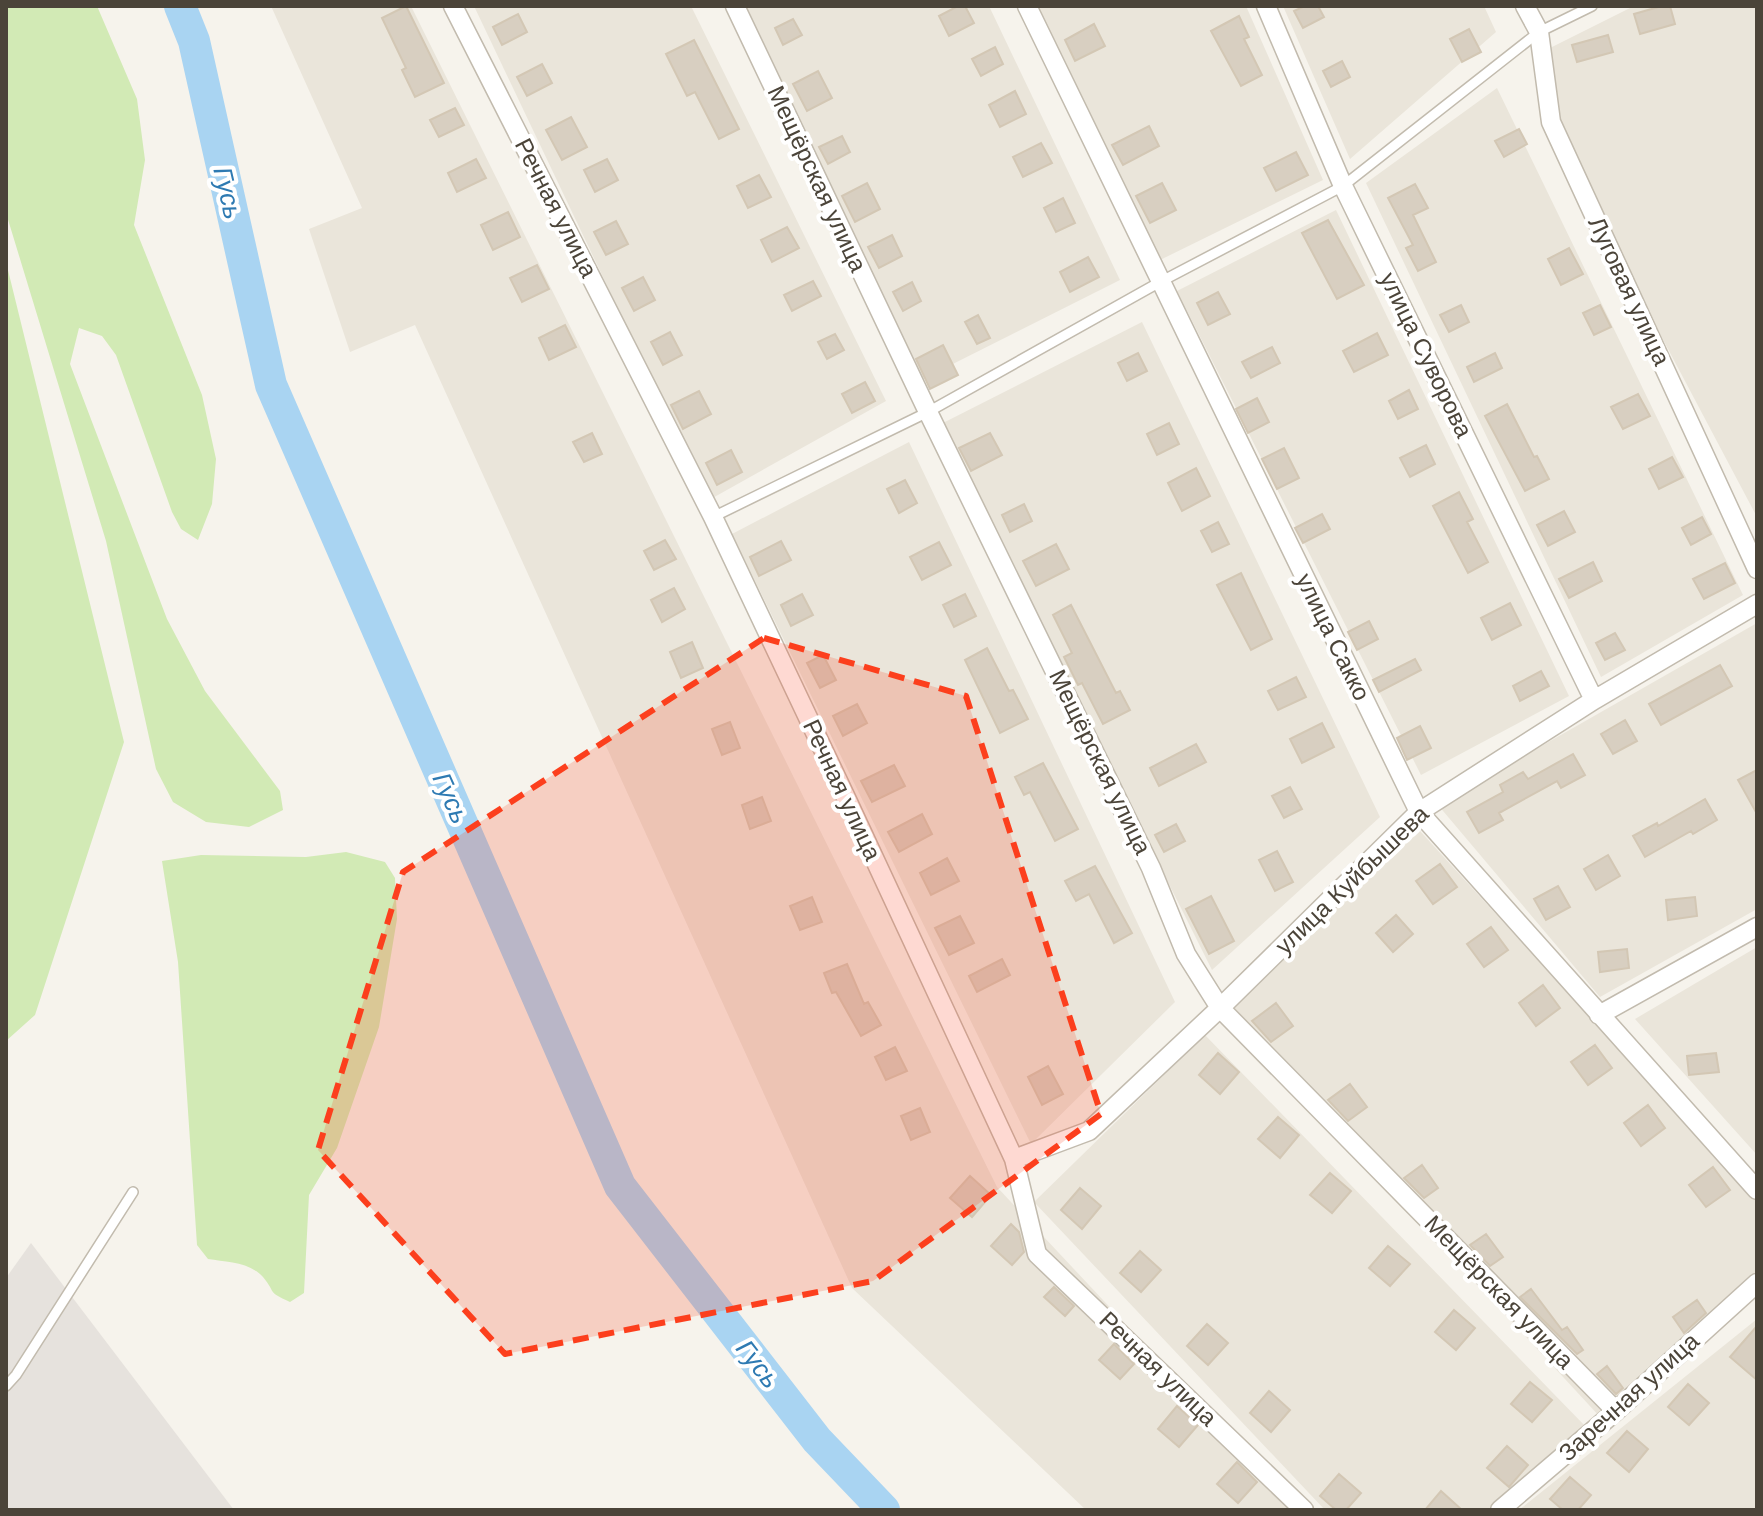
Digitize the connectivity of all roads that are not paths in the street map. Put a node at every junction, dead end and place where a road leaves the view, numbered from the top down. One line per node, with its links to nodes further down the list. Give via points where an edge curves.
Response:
1 (453, 6): 11 (street, Речная улица)
2 (735, 6): 10 (street, Мещёрская улица)
3 (1027, 6): 9 (street, улица Сакко)
4 (1266, 6): 8 (street, улица Суворова)
5 (1525, 6): 7 (street, Луговая улица)
6 (1592, 6): 7 (lane)
7 (1539, 32): 8 (lane); 12 (street, Луговая улица, via 1551,122)
8 (1343, 186): 9 (lane); 14 (street, улица Суворова)
9 (1160, 282): 10 (lane); 15 (street, улица Сакко)
10 (928, 412): 11 (lane); 17 (street, Мещёрская улица, via 1151,868 1186,954)
11 (713, 517): 19 (street, Речная улица)
12 (1757, 569)
13 (1757, 604): 14 (street, улица Куйбышева)
14 (1594, 700): 15 (street, улица Куйбышева)
15 (1419, 812): 17 (street, улица Куйбышева); 18 (street, улица Сакко)
16 (1757, 927): 18 (street)
17 (1220, 1008): 19 (street, улица Куйбышева, via 1089,1131); 24 (street, Мещёрская улица)
18 (1599, 1015): 20 (street, улица Сакко)
19 (1014, 1159): 25 (street, Речная улица, via 1037,1254)
20 (1757, 1190)
21 (133, 1192): 23 (lane)
22 (1757, 1283): 24 (street, Заречная улица)
23 (6, 1386)
24 (1616, 1411): 26 (street, Заречная улица)
25 (1304, 1510)
26 (1500, 1510)

